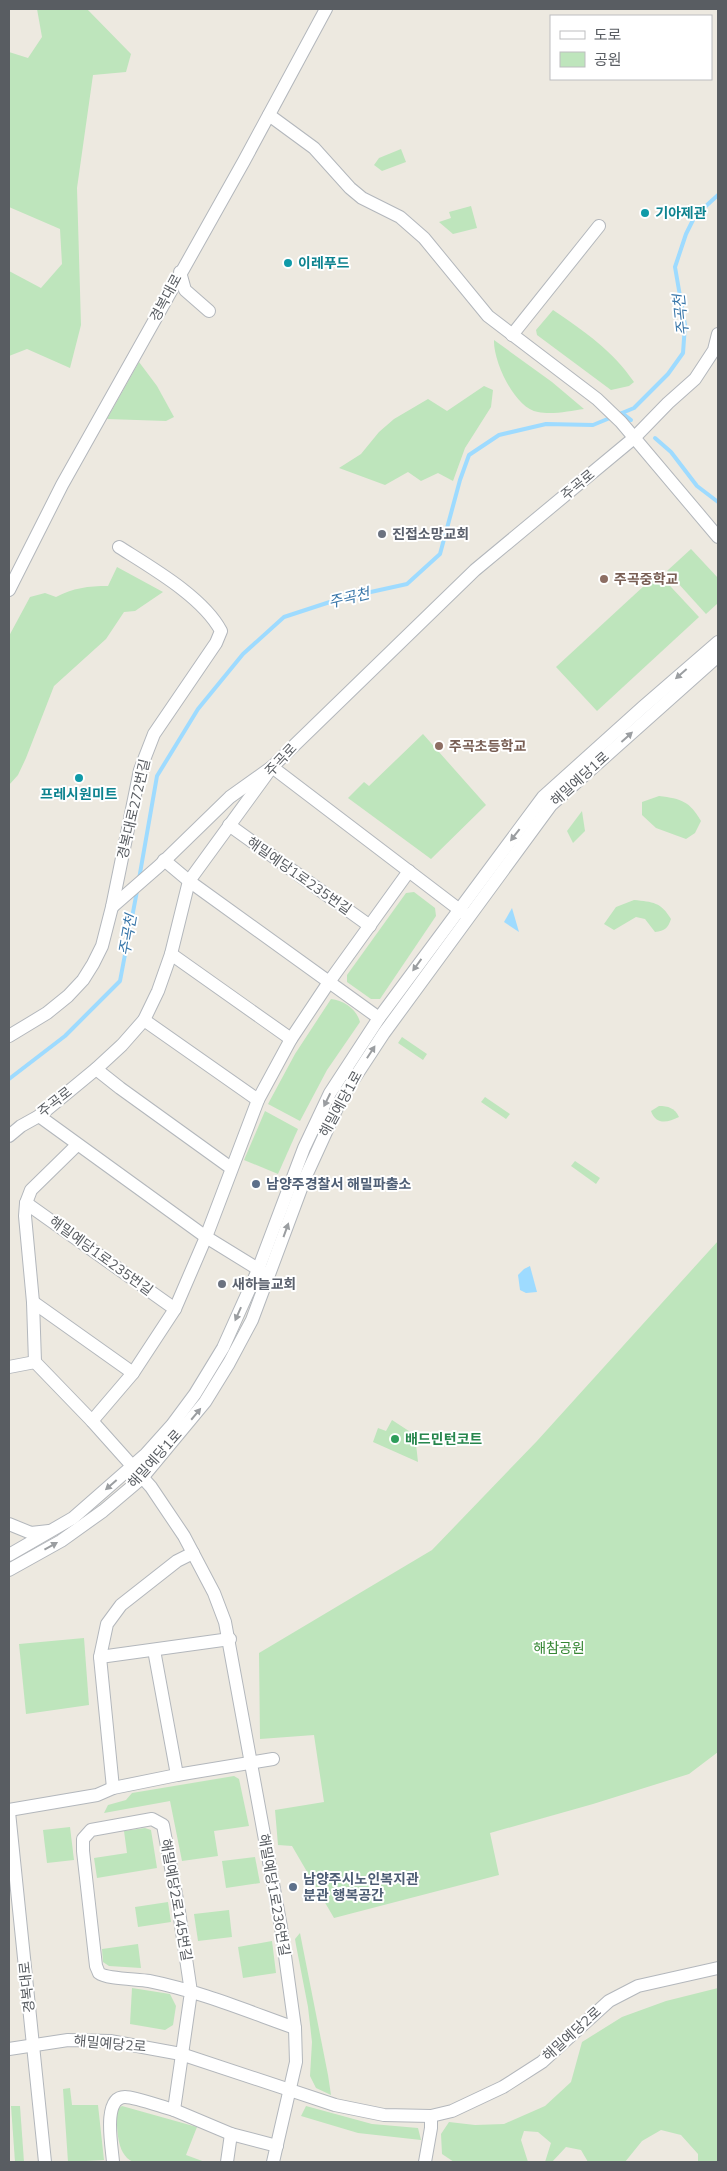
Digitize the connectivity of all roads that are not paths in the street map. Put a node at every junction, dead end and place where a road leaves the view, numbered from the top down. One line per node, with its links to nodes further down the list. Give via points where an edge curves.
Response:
1 (326, 9): 2 (street, 경복대로)
2 (269, 115): 4 (street, 경복대로); 7 (street, via 314,148 362,198 400,217 424,238 488,316)
3 (599, 226): 7 (street)
4 (180, 272): 5 (street, via 185,290); 11 (street, 경복대로, via 62,485)
5 (209, 311)
6 (718, 334): 8 (street, 주곡로, via 714,350 696,379)
7 (512, 335): 8 (street, via 596,399)
8 (634, 438): 9 (street); 13 (street, 주곡로, via 475,570)
9 (718, 537)
10 (119, 547): 18 (street, 경복대로272번길, via 168,578 214,617 221,631 154,734 140,770)
11 (9, 590)
12 (717, 649): 19 (street, 해밀예당1로, via 643,707 543,797)
13 (272, 767): 14 (street, 주곡로); 15 (street, via 230,797); 16 (street)
14 (228, 825): 17 (street, 주곡로); 20 (street, 해밀예당1로235번길)
15 (162, 863): 17 (street); 18 (street)
16 (409, 871): 19 (street); 20 (street)
17 (189, 881): 21 (street, 주곡로); 22 (street)
18 (116, 904): 25 (street, 경복대로272번길, via 102,946 83,980 47,1013)
19 (464, 913): 23 (street, 해밀예당1로, one-way to 23); 36 (street, 해밀예당1로, one-way to 19, via 305,1178 342,1097)
20 (370, 926): 22 (street)
21 (171, 954): 24 (street, 주곡로); 26 (street)
22 (329, 982): 23 (street); 26 (street)
23 (378, 1018): 35 (street, 해밀예당1로, one-way to 35, via 330,1093 304,1148)
24 (144, 1020): 27 (street, 주곡로); 28 (street)
25 (9, 1036)
26 (291, 1039): 28 (street)
27 (96, 1069): 29 (street, 주곡로); 32 (street)
28 (258, 1100): 32 (street)
29 (39, 1116): 30 (street, 주곡로); 31 (street)
30 (9, 1136)
31 (77, 1145): 33 (street, via 31,1190); 34 (street)
32 (231, 1168): 34 (street)
33 (26, 1203): 37 (street, 해밀예당1로235번길); 38 (street, 해밀예당1로235번길)
34 (206, 1237): 35 (street); 38 (street)
35 (258, 1270): 36 (street); 43 (street, 해밀예당1로, one-way to 43, via 223,1348 195,1394 172,1425)
36 (270, 1276): 44 (street, 해밀예당1로, one-way to 36, via 205,1402 252,1320)
37 (33, 1302): 39 (street, 해밀예당1로235번길); 41 (street)
38 (175, 1309): 41 (street)
39 (35, 1362): 40 (street); 42 (street)
40 (9, 1367)
41 (133, 1373): 42 (street)
42 (92, 1421): 43 (street)
43 (132, 1466): 44 (street); 46 (street, 해밀예당1로, one-way to 46, via 73,1518)
44 (142, 1478): 47 (street, 해밀예당1로236번길); 49 (street, 해밀예당1로, one-way to 44, via 61,1541 103,1512)
45 (9, 1524): 46 (street, via 31,1533)
46 (54, 1530): 48 (street, 해밀예당1로)
47 (193, 1553): 50 (street, 해밀예당1로236번길, via 214,1593); 52 (street, via 121,1605 107,1624)
48 (9, 1555)
49 (9, 1570)
50 (230, 1639): 51 (street); 54 (street, 해밀예당1로236번길)
51 (154, 1650): 52 (street); 55 (street)
52 (100, 1657): 56 (street)
53 (273, 1758): 54 (street)
54 (250, 1762): 55 (street); 60 (street, 해밀예당1로236번길, via 281,1927)
55 (177, 1775): 56 (street)
56 (113, 1788): 57 (street, via 97,1795)
57 (9, 1811): 61 (street, 경복대로)
58 (718, 1968): 66 (street, 해밀예당2로, via 638,1986 609,2001 542,2062 503,2087 452,2111)
59 (191, 1992): 59 (street, 해밀예당2로145번길, via 163,1825 152,1818 90,1830 83,1839 83,1851 96,1966 100,1973); 60 (street); 63 (street, 해밀예당2로145번길)
60 (295, 2028): 64 (street, 해밀예당1로236번길, via 296,2062)
61 (33, 2045): 62 (street, 해밀예당2로); 63 (street, 해밀예당2로, via 68,2040 110,2041); 69 (street, 경복대로)
62 (9, 2049)
63 (181, 2054): 64 (street, 해밀예당2로); 65 (street)
64 (290, 2091): 66 (street, 해밀예당2로, via 384,2115); 68 (street)
65 (174, 2110): 67 (street); 70 (street, via 125,2097 115,2101 110,2112)
66 (431, 2116): 73 (street)
67 (231, 2134): 68 (street); 71 (street)
68 (277, 2146): 72 (street)
69 (45, 2162)
70 (113, 2162)
71 (227, 2162)
72 (273, 2162)
73 (424, 2162)

